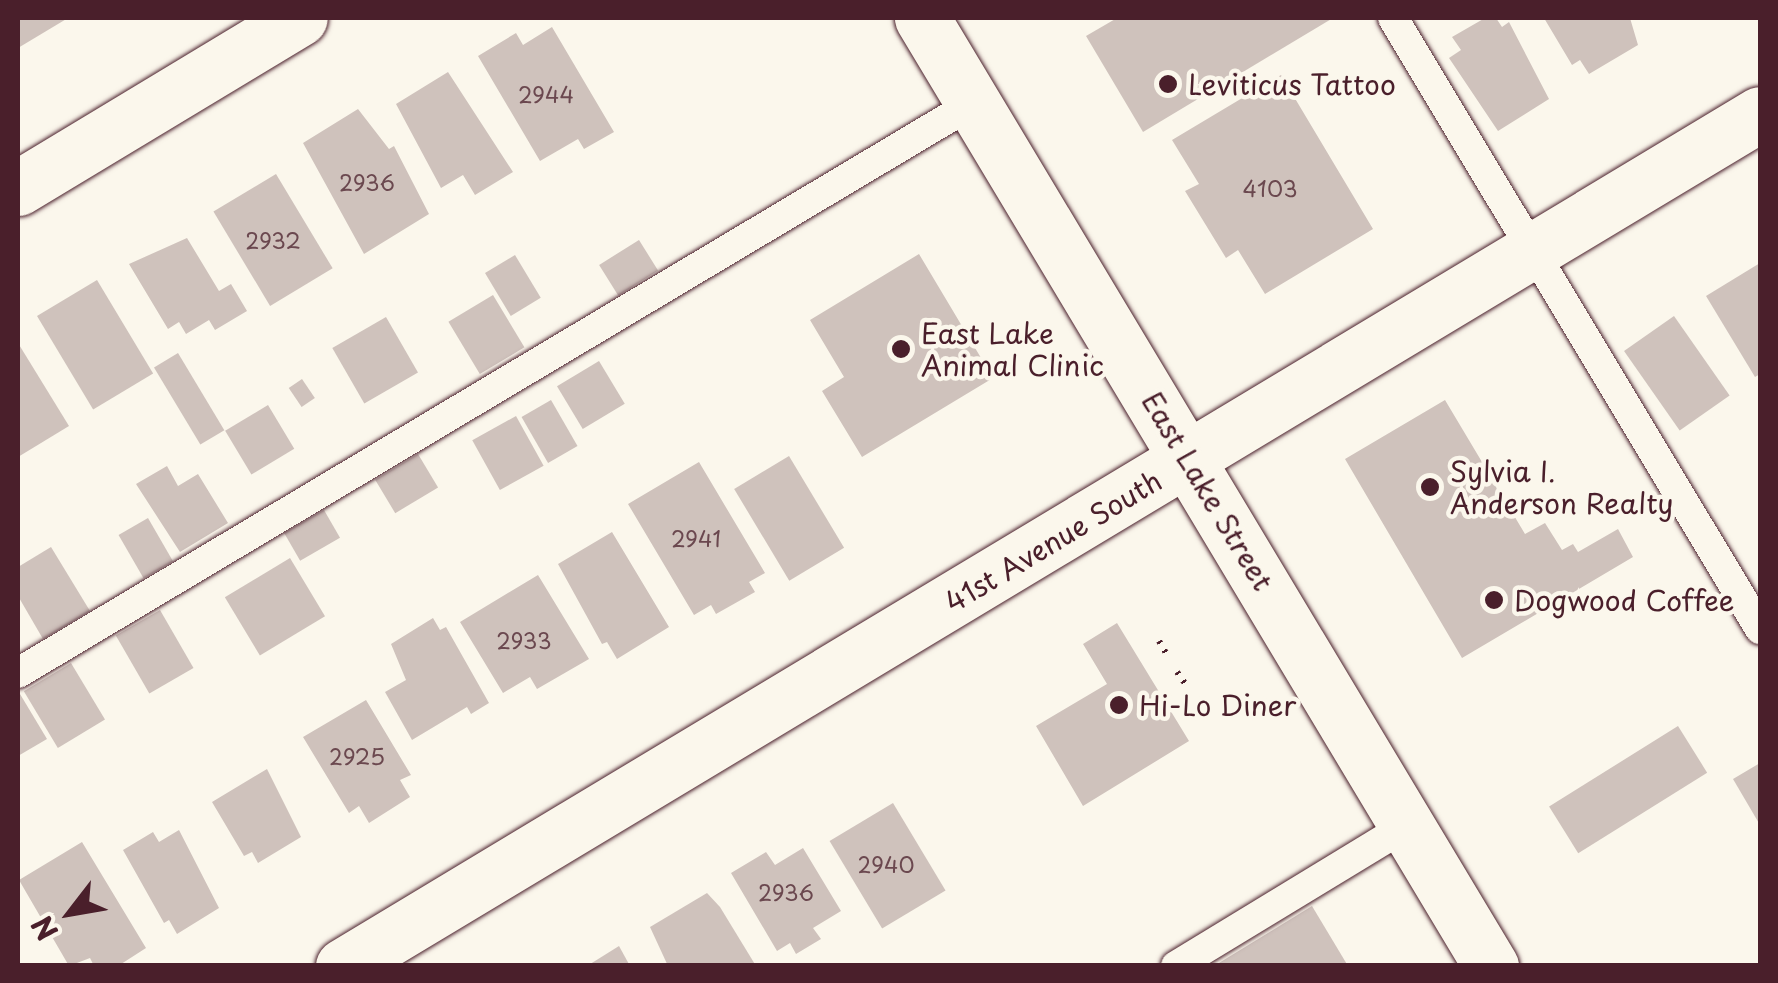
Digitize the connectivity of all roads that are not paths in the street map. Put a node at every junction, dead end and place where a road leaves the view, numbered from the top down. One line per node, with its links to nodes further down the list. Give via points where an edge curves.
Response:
1 (300, 18): 6 (street)
2 (922, 18): 4 (street, East Lake Street)
3 (1393, 18): 7 (lane)
4 (975, 102): 8 (street, East Lake Street); 10 (lane)
5 (1760, 114): 7 (street, 41st Avenue South)
6 (18, 188)
7 (1534, 251): 8 (street, 41st Avenue South); 9 (lane)
8 (1189, 460): 11 (street, East Lake Street); 12 (street, 41st Avenue South)
9 (1760, 626)
10 (18, 673)
11 (1408, 825): 13 (lane); 14 (street, East Lake Street)
12 (343, 966)
13 (1176, 966)
14 (1490, 966)

